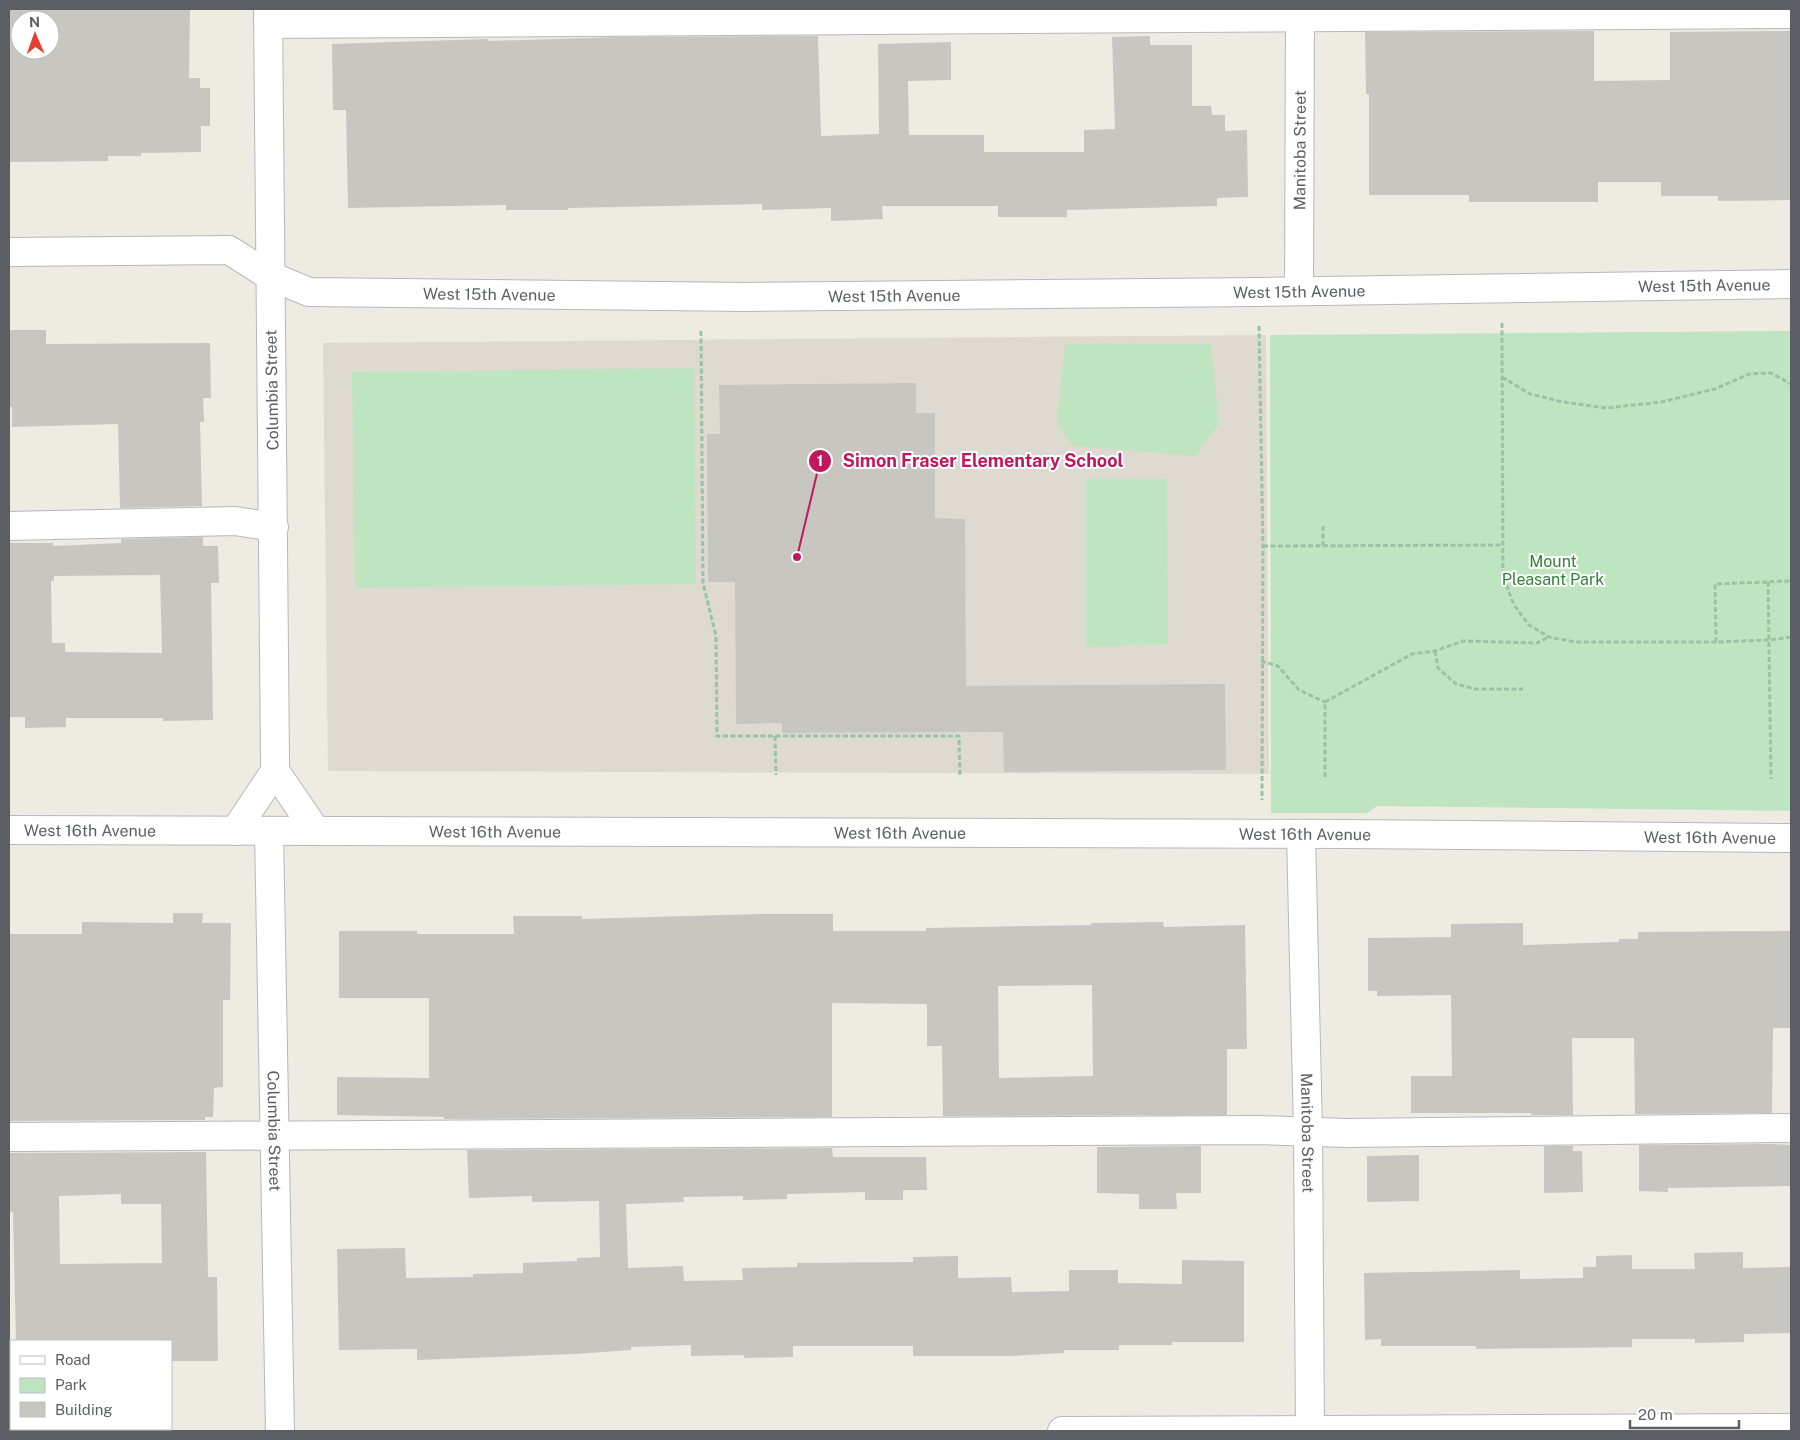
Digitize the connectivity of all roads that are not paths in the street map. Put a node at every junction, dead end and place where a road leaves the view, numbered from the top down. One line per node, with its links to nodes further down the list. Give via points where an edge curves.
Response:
1 (1300, 13): 2 (street); 3 (street); 7 (street, Manitoba Street)
2 (1791, 14)
3 (268, 17): 5 (street, Columbia Street)
4 (9, 252): 5 (street, West 15th Avenue, via 229,250)
5 (270, 276): 7 (street, West 15th Avenue, via 309,292 747,297); 9 (street, Columbia Street)
6 (1791, 284): 7 (street, West 15th Avenue)
7 (1299, 291)
8 (9, 526): 9 (street, via 235,521)
9 (274, 527): 10 (street, Columbia Street)
10 (275, 771): 12 (street); 14 (street)
11 (9, 830): 12 (street, West 16th Avenue)
12 (235, 831): 13 (street, West 16th Avenue)
13 (269, 831): 14 (street, West 16th Avenue); 20 (street, Columbia Street)
14 (316, 831): 15 (street, West 16th Avenue)
15 (1301, 834): 16 (street, West 16th Avenue); 18 (street, Manitoba Street)
16 (1791, 838)
17 (1791, 1128): 18 (street)
18 (1308, 1131): 20 (street); 22 (street, Manitoba Street)
19 (9, 1137): 20 (street)
20 (275, 1137): 23 (street, Columbia Street)
21 (1791, 1428): 22 (street)
22 (1310, 1430): 24 (street)
23 (280, 1431)
24 (1062, 1431)

